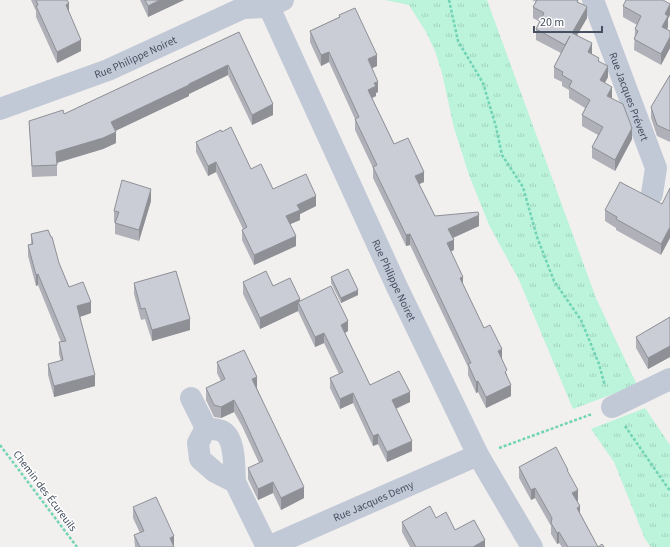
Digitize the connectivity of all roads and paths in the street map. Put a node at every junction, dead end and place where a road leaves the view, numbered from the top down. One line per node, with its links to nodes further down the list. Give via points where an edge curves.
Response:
1 (449, 0): 8 (path, via 458,41 483,83 502,156 523,187 537,237 554,280 581,320 599,364)
2 (593, 0): 5 (street, Rue Jacques Prévert, via 656,168)
3 (276, 3): 4 (street, Rue Philippe Noiret, via 243,8 108,70); 11 (street, Rue Philippe Noiret, via 397,286)
4 (0, 109)
5 (652, 194)
6 (670, 379): 8 (street)
7 (191, 398): 9 (street)
8 (612, 407): 11 (path); 13 (path)
9 (206, 428): 12 (street, Rue Jacques Demy, via 223,432 231,440); 12 (street, via 198,443 200,458 215,472)
10 (0, 445): 14 (path, Chemin des Écureuils)
11 (478, 455): 15 (street, Rue Jacques Demy); 16 (street, Rue Philippe Noiret)
12 (235, 482): 15 (street, Rue Jacques Demy)
13 (670, 491)
14 (78, 547)
15 (267, 547)
16 (532, 547)

